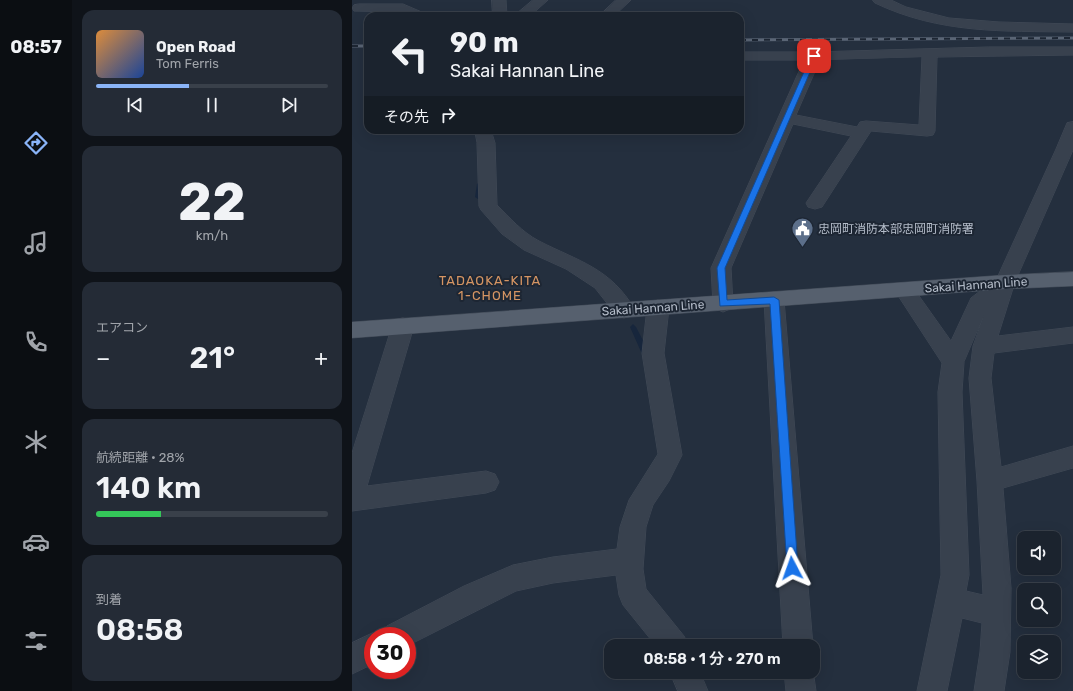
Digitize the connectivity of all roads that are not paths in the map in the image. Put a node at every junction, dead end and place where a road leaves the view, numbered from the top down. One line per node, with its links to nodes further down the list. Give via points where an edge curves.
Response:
1 (499, 0): 7 (street)
2 (541, 0): 8 (street)
3 (624, 0): 9 (street)
4 (880, 0): 11 (street, via 915,15 948,22)
5 (361, 4): 6 (street, via 403,8); 10 (street, via 353,20)
6 (411, 12)
7 (500, 12)
8 (526, 12)
9 (610, 12)
10 (364, 20)
11 (1073, 28)
12 (1073, 51): 13 (street)
13 (930, 52): 15 (street); 18 (street, via 928,131 866,126)
14 (744, 56): 15 (street)
15 (814, 56): 16 (street)
16 (788, 118): 18 (street); 26 (street, via 721,268)
17 (1073, 127): 20 (street)
18 (862, 133): 21 (street)
19 (484, 134): 28 (street, via 488,206 509,229 531,245 573,264 602,283)
20 (1069, 150): 23 (street)
21 (816, 203)
22 (1073, 278): 23 (main road, Sakai Hannan Line)
23 (1004, 282): 24 (main road, Sakai Hannan Line); 32 (street); 33 (street, via 978,302)
24 (905, 290): 25 (main road, Sakai Hannan Line); 33 (street)
25 (774, 300): 26 (main road, Sakai Hannan Line); 44 (street)
26 (723, 304): 27 (main road, Sakai Hannan Line)
27 (658, 308): 28 (main road, Sakai Hannan Line); 39 (street, via 653,353 670,454 642,500 633,527)
28 (624, 310): 29 (main road, Sakai Hannan Line)
29 (403, 326): 30 (main road, Sakai Hannan Line); 37 (street)
30 (352, 330)
31 (1073, 335): 32 (street)
32 (984, 346): 35 (street, via 980,378)
33 (953, 362): 40 (street, via 950,392 955,575)
34 (1073, 457): 35 (street)
35 (990, 481): 41 (street, via 997,588)
36 (486, 482): 38 (street)
37 (352, 493)
38 (352, 499)
39 (630, 560): 42 (street, via 514,578); 43 (street, via 633,595)
40 (952, 601): 41 (street); 51 (street)
41 (996, 613): 52 (street, via 995,652)
42 (414, 627)
43 (668, 639)
44 (798, 639)
45 (364, 653): 46 (street)
46 (352, 659)
47 (688, 679): 49 (street)
48 (800, 679): 50 (street)
49 (692, 691)
50 (801, 691)
51 (932, 691)
52 (989, 691)

